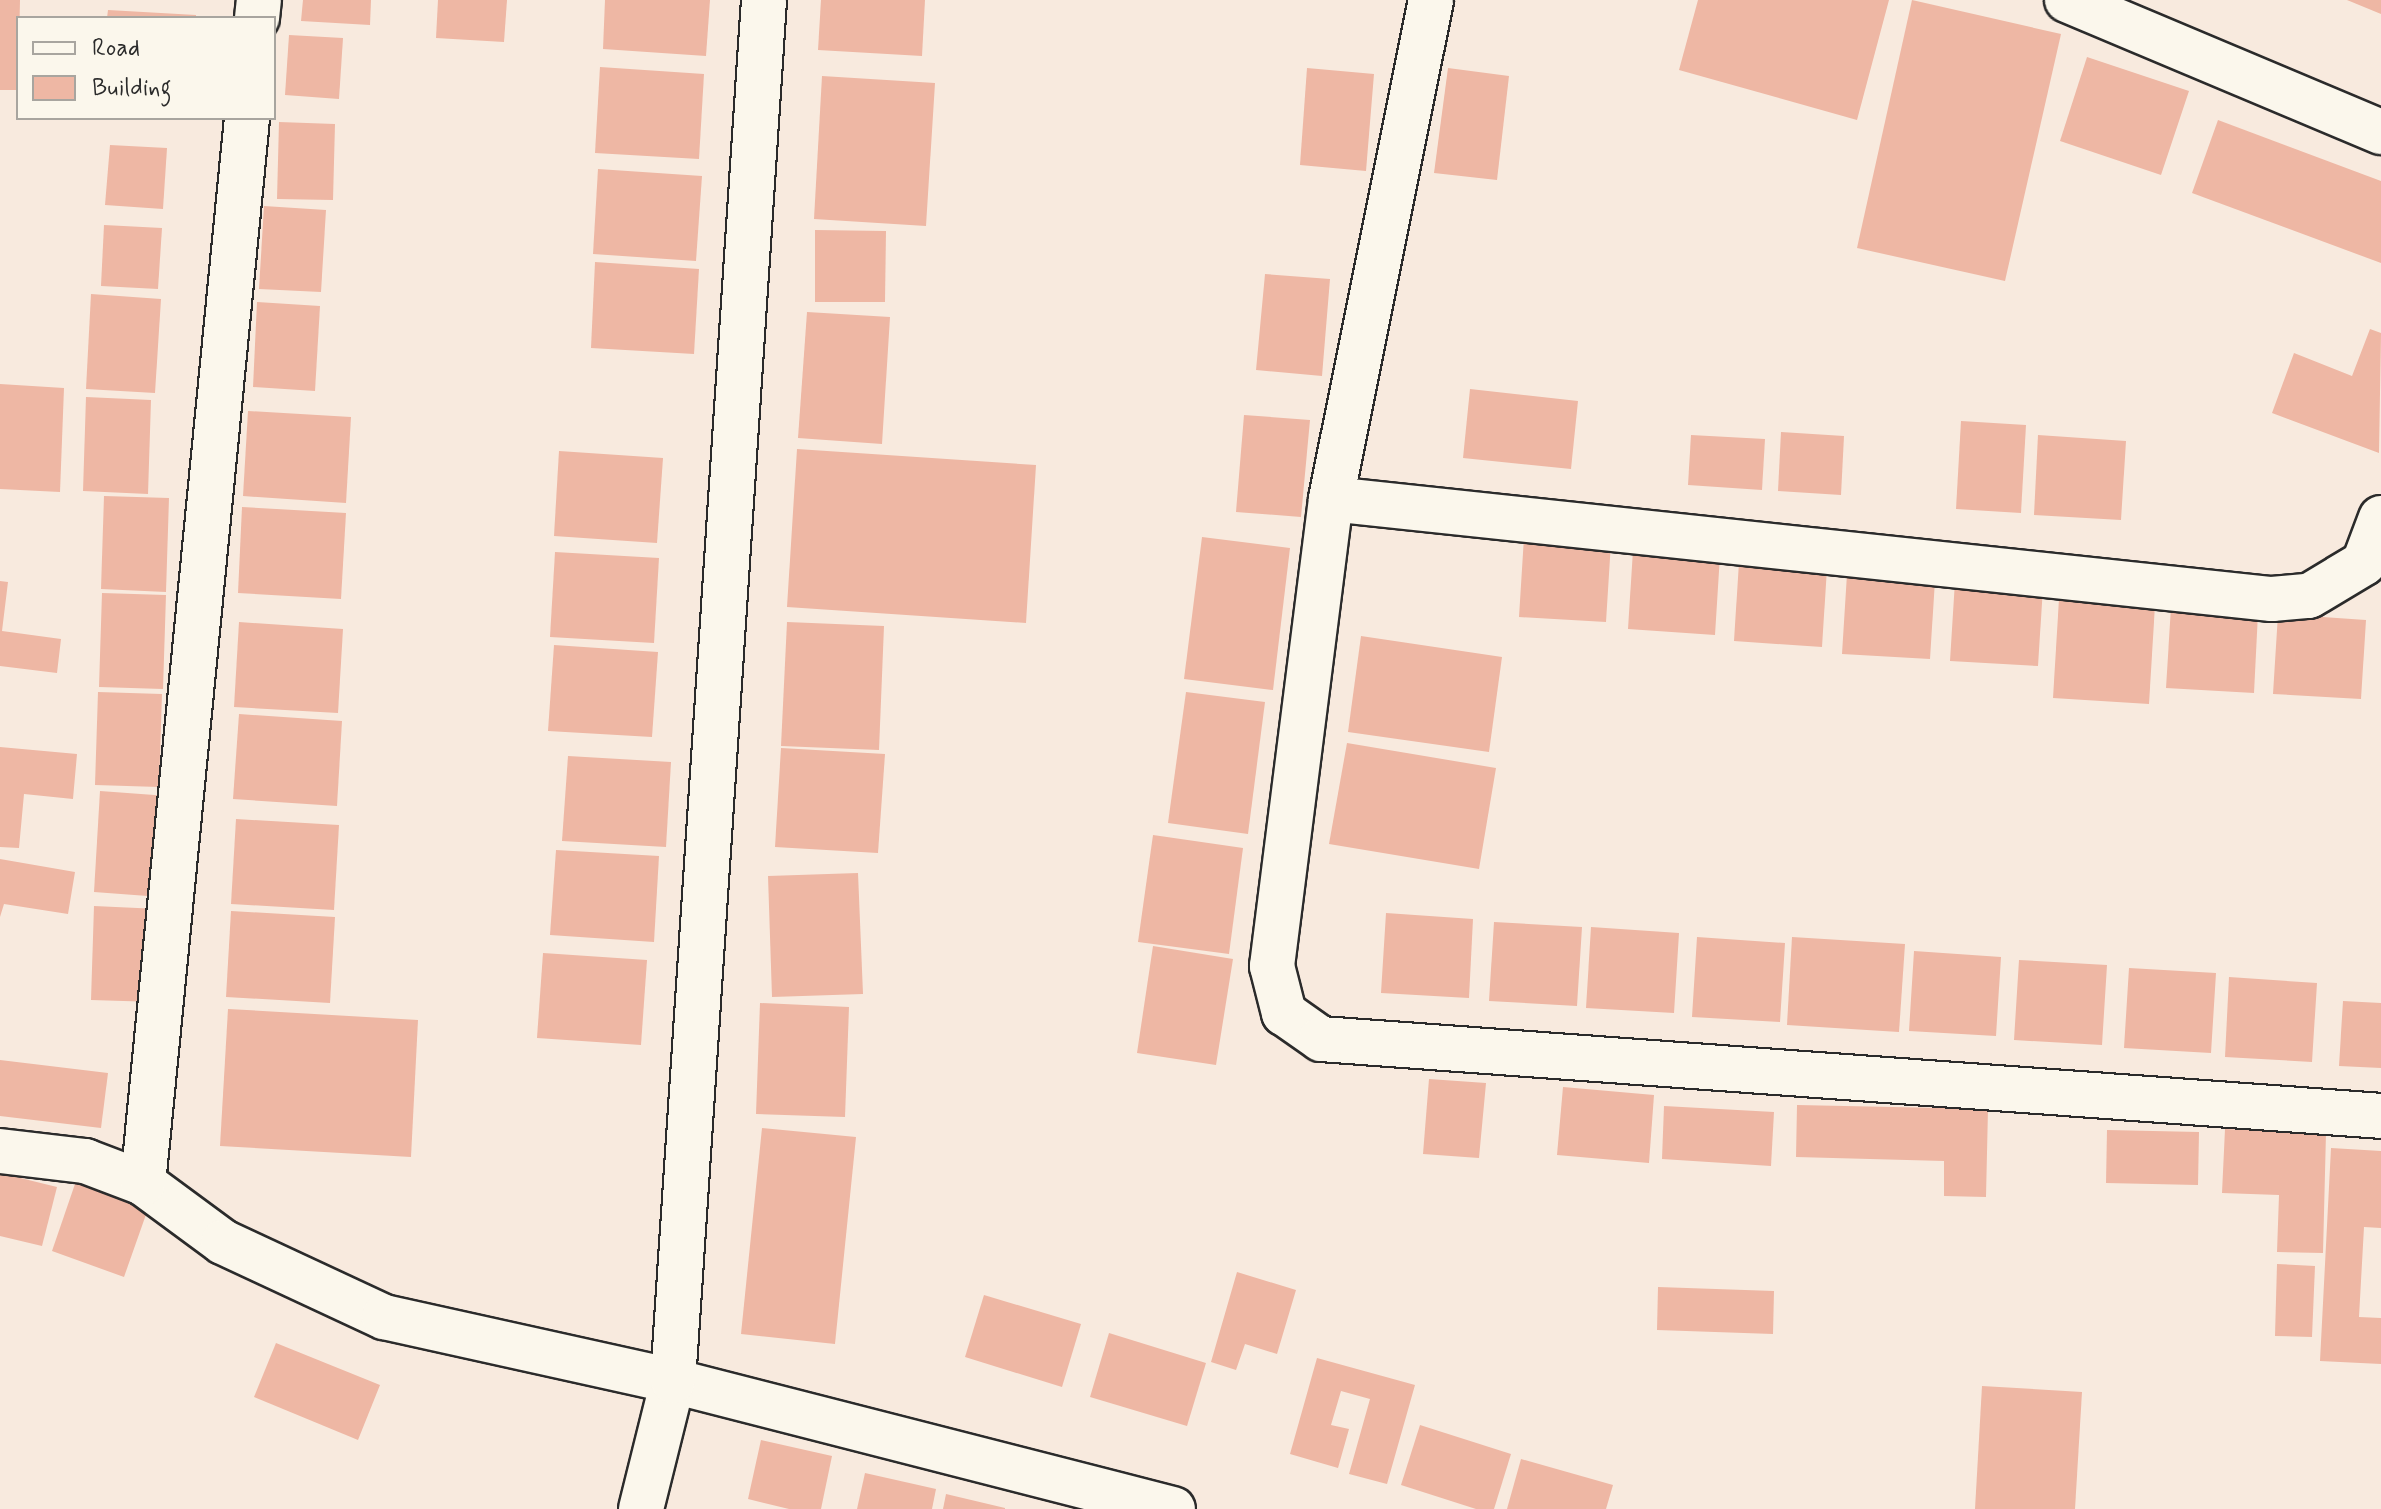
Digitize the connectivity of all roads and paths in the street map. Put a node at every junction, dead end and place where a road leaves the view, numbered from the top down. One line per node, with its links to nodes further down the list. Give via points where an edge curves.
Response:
1 (764, 0): 11 (street)
2 (1431, 0): 6 (street)
3 (2067, 0): 5 (street)
4 (247, 120): 10 (street)
5 (2381, 132)
6 (1331, 499): 7 (street, via 2272,599 2309,596 2364,563); 8 (street, via 1272,966 1284,1013 1321,1039)
7 (2381, 518)
8 (2381, 1116)
9 (0, 1151): 10 (street, via 85,1161)
10 (143, 1183): 11 (street, via 223,1242 384,1317)
11 (673, 1381): 12 (street); 13 (street)
12 (641, 1509)
13 (1173, 1509)

